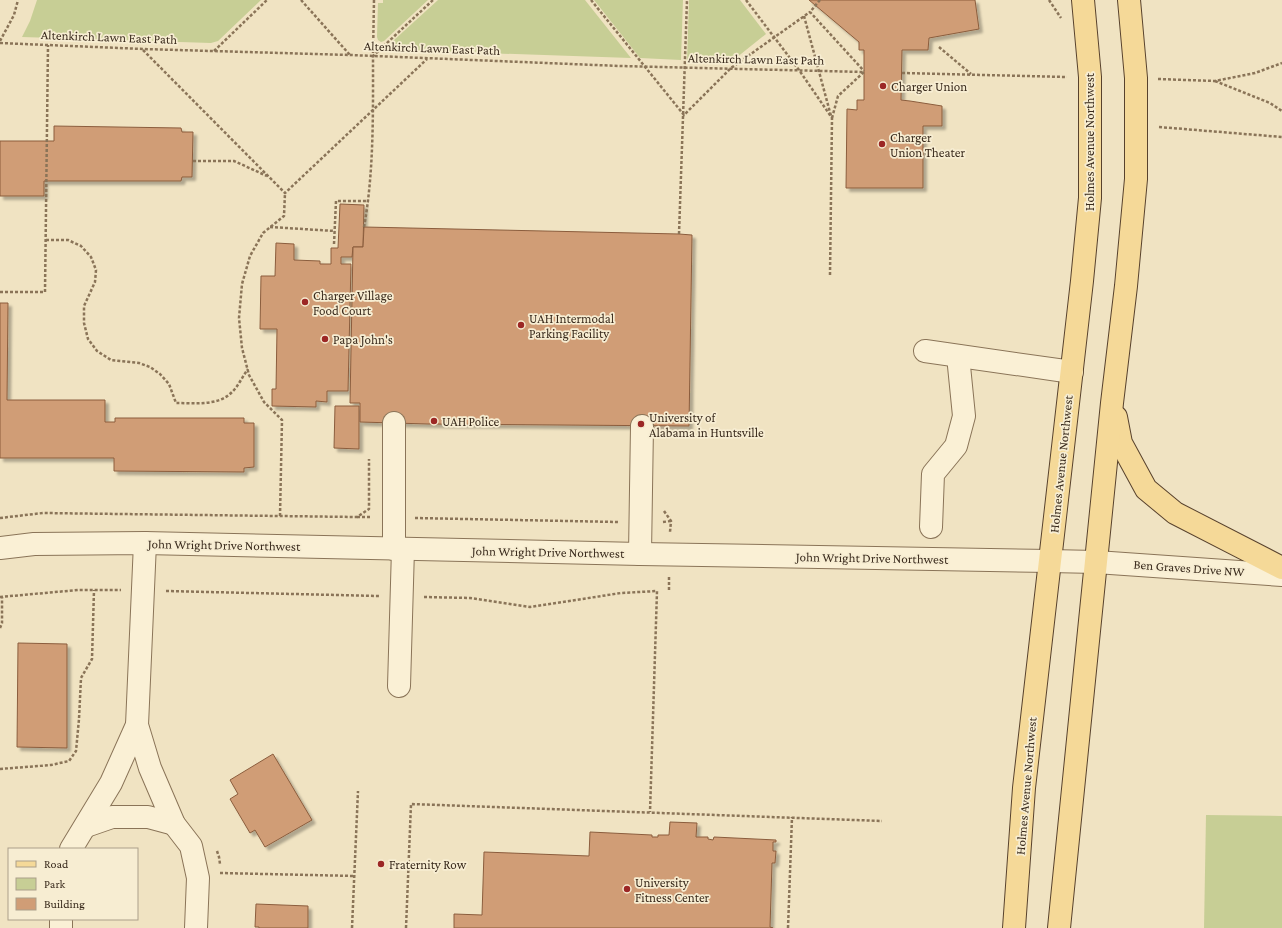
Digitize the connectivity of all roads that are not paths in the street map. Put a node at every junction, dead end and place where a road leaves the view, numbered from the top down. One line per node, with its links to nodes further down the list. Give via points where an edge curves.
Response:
1 (1083, 0): 5 (main road, Holmes Avenue Northwest, via 1090,77 1090,198)
2 (1129, 0): 6 (main road, via 1136,78 1136,179)
3 (925, 351): 4 (street)
4 (958, 356): 5 (street); 9 (street, via 964,416 956,446 933,474)
5 (1072, 372): 14 (main road, Holmes Avenue Northwest)
6 (1112, 403): 15 (main road); 16 (main road, via 1122,443 1146,489 1175,513)
7 (394, 423): 12 (street, via 394,518)
8 (642, 426): 13 (street)
9 (931, 527)
10 (145, 543): 11 (street, John Wright Drive Northwest, via 34,544); 12 (street, John Wright Drive Northwest); 19 (street)
11 (0, 548)
12 (398, 549): 13 (street, John Wright Drive Northwest); 18 (street, via 402,596)
13 (640, 554): 14 (street, John Wright Drive Northwest)
14 (1050, 561): 15 (street, John Wright Drive Northwest); 24 (main road, Holmes Avenue Northwest, via 1024,788)
15 (1096, 562): 17 (street, Ben Graves Drive NW); 25 (main road)
16 (1282, 568)
17 (1282, 575)
18 (399, 686)
19 (137, 725): 20 (street, via 150,768); 21 (street, via 111,783)
20 (174, 824): 21 (street, via 148,817 112,817); 23 (street, via 191,846 198,878)
21 (86, 826): 22 (street)
22 (72, 848)
23 (196, 928)
24 (1014, 928)
25 (1059, 928)

